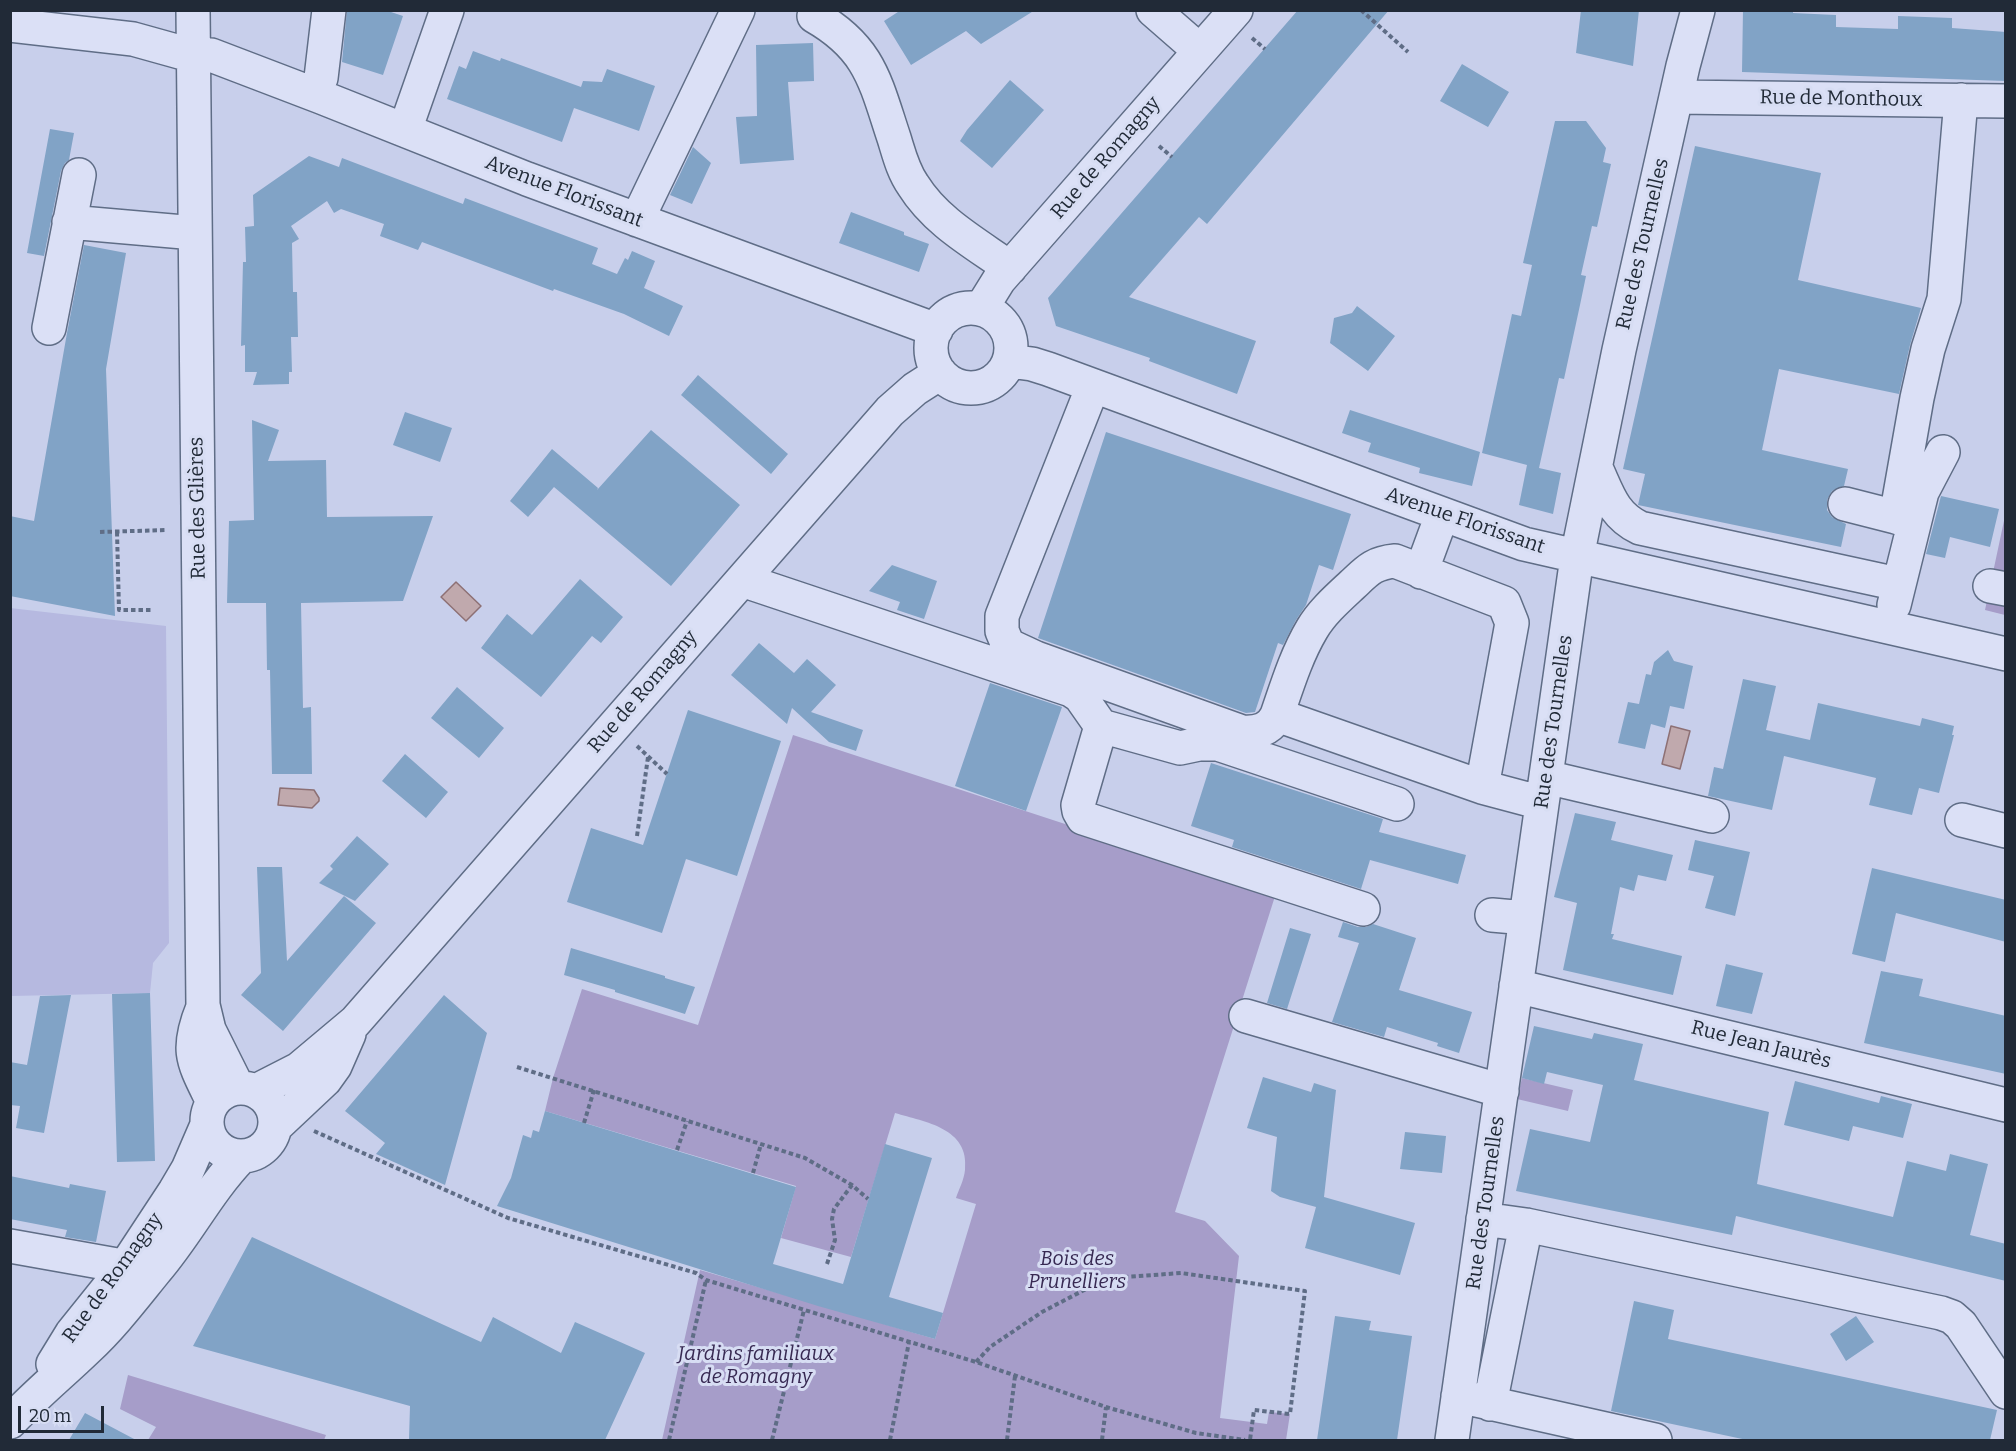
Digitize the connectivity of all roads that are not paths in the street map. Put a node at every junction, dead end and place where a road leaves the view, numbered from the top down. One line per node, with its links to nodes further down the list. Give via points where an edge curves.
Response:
1 (193, 10): 11 (street, Rue des Glières)
2 (329, 10): 12 (street)
3 (447, 10): 16 (street)
4 (738, 10): 18 (street)
5 (1153, 10): 10 (street)
6 (1236, 10): 10 (street, Rue de Romagny)
7 (1698, 10): 13 (street, Rue des Tournelles)
8 (814, 16): 21 (street, via 842,34 866,62 906,173 919,194 945,222)
9 (10, 25): 11 (street, Avenue Florissant, via 133,39)
10 (1200, 51): 21 (street, Rue de Romagny)
11 (194, 56): 16 (street, Avenue Florissant, via 211,55); 20 (street, Rue des Glières)
12 (321, 78)
13 (1676, 97): 14 (street, Rue de Monthoux); 29 (street, Rue des Tournelles)
14 (1961, 100): 15 (street, Rue de Monthoux); 32 (street, via 1944,299 1917,398)
15 (2006, 101)
16 (405, 130): 18 (street, Avenue Florissant)
17 (79, 175): 19 (street)
18 (637, 220): 24 (street, Avenue Florissant)
19 (69, 222): 20 (street); 23 (street)
20 (195, 233): 54 (street, Rue des Glières, via 203,1005)
21 (1010, 268): 22 (street, Rue de Romagny)
22 (981, 309): 24 (street, via 952,313); 25 (street, via 1006,329)
23 (49, 328)
24 (936, 330): 26 (street, via 931,349)
25 (1009, 361): 26 (street, via 994,380 978,387 960,386); 27 (street, Avenue Florissant, via 1032,364)
26 (940, 373): 35 (street, Rue de Romagny, via 890,411)
27 (1093, 386): 31 (street, Avenue Florissant); 39 (street, via 1002,616 1002,631 1008,645 1242,732 1268,728)
28 (1943, 452): 32 (street)
29 (1596, 468): 33 (street, Rue des Tournelles); 36 (street, via 1613,506 1640,528)
30 (1845, 504): 32 (street)
31 (1442, 515): 33 (street, Avenue Florissant, via 1524,544); 34 (street)
32 (1905, 520): 36 (street)
33 (1578, 557): 37 (street, Avenue Florissant); 42 (street, Rue des Tournelles)
34 (1421, 572): 39 (street, via 1395,561 1381,562 1334,602 1312,628 1297,657); 41 (street, via 1503,603 1512,623)
35 (742, 580): 40 (street, via 1071,690 1080,696); 52 (street, Rue de Romagny)
36 (1898, 584): 37 (street)
37 (1889, 628): 38 (street, Avenue Florissant)
38 (2005, 650)
39 (1276, 715): 41 (street)
40 (1101, 726): 43 (street, via 1180,748 1218,744); 47 (street, via 1078,805 1083,818)
41 (1482, 787): 42 (street)
42 (1544, 790): 44 (street); 49 (street, Rue des Tournelles)
43 (1396, 804)
44 (1712, 816)
45 (1962, 820): 46 (street)
46 (2006, 831)
47 (1363, 909)
48 (1492, 915): 49 (street)
49 (1526, 918): 50 (street, Rue des Tournelles)
50 (1516, 986): 53 (street, Rue des Tournelles); 55 (street, Rue Jean Jaurès)
51 (1246, 1016): 53 (street)
52 (355, 1022): 54 (street, Rue de Romagny, via 299,1069); 56 (street, Rue de Romagny, via 330,1074)
53 (1502, 1091): 58 (street, Rue des Tournelles)
54 (228, 1102): 56 (street, via 270,1104); 57 (street, via 211,1140 226,1153); 61 (street, Rue de Romagny, via 188,1169)
55 (2006, 1105)
56 (275, 1127): 57 (street, via 262,1149)
57 (241, 1156): 61 (street, Rue de Romagny, via 213,1188 182,1238)
58 (1483, 1219): 59 (street); 63 (street, Rue des Tournelles)
59 (1526, 1225): 62 (street, via 1953,1317); 64 (street)
60 (10, 1246): 61 (street)
61 (140, 1269): 65 (street, Rue de Romagny, via 94,1342)
62 (2006, 1392)
63 (1458, 1396): 64 (street); 66 (street, Rue des Tournelles)
64 (1490, 1404): 67 (street)
65 (10, 1422)
66 (1452, 1440)
67 (1655, 1440)

